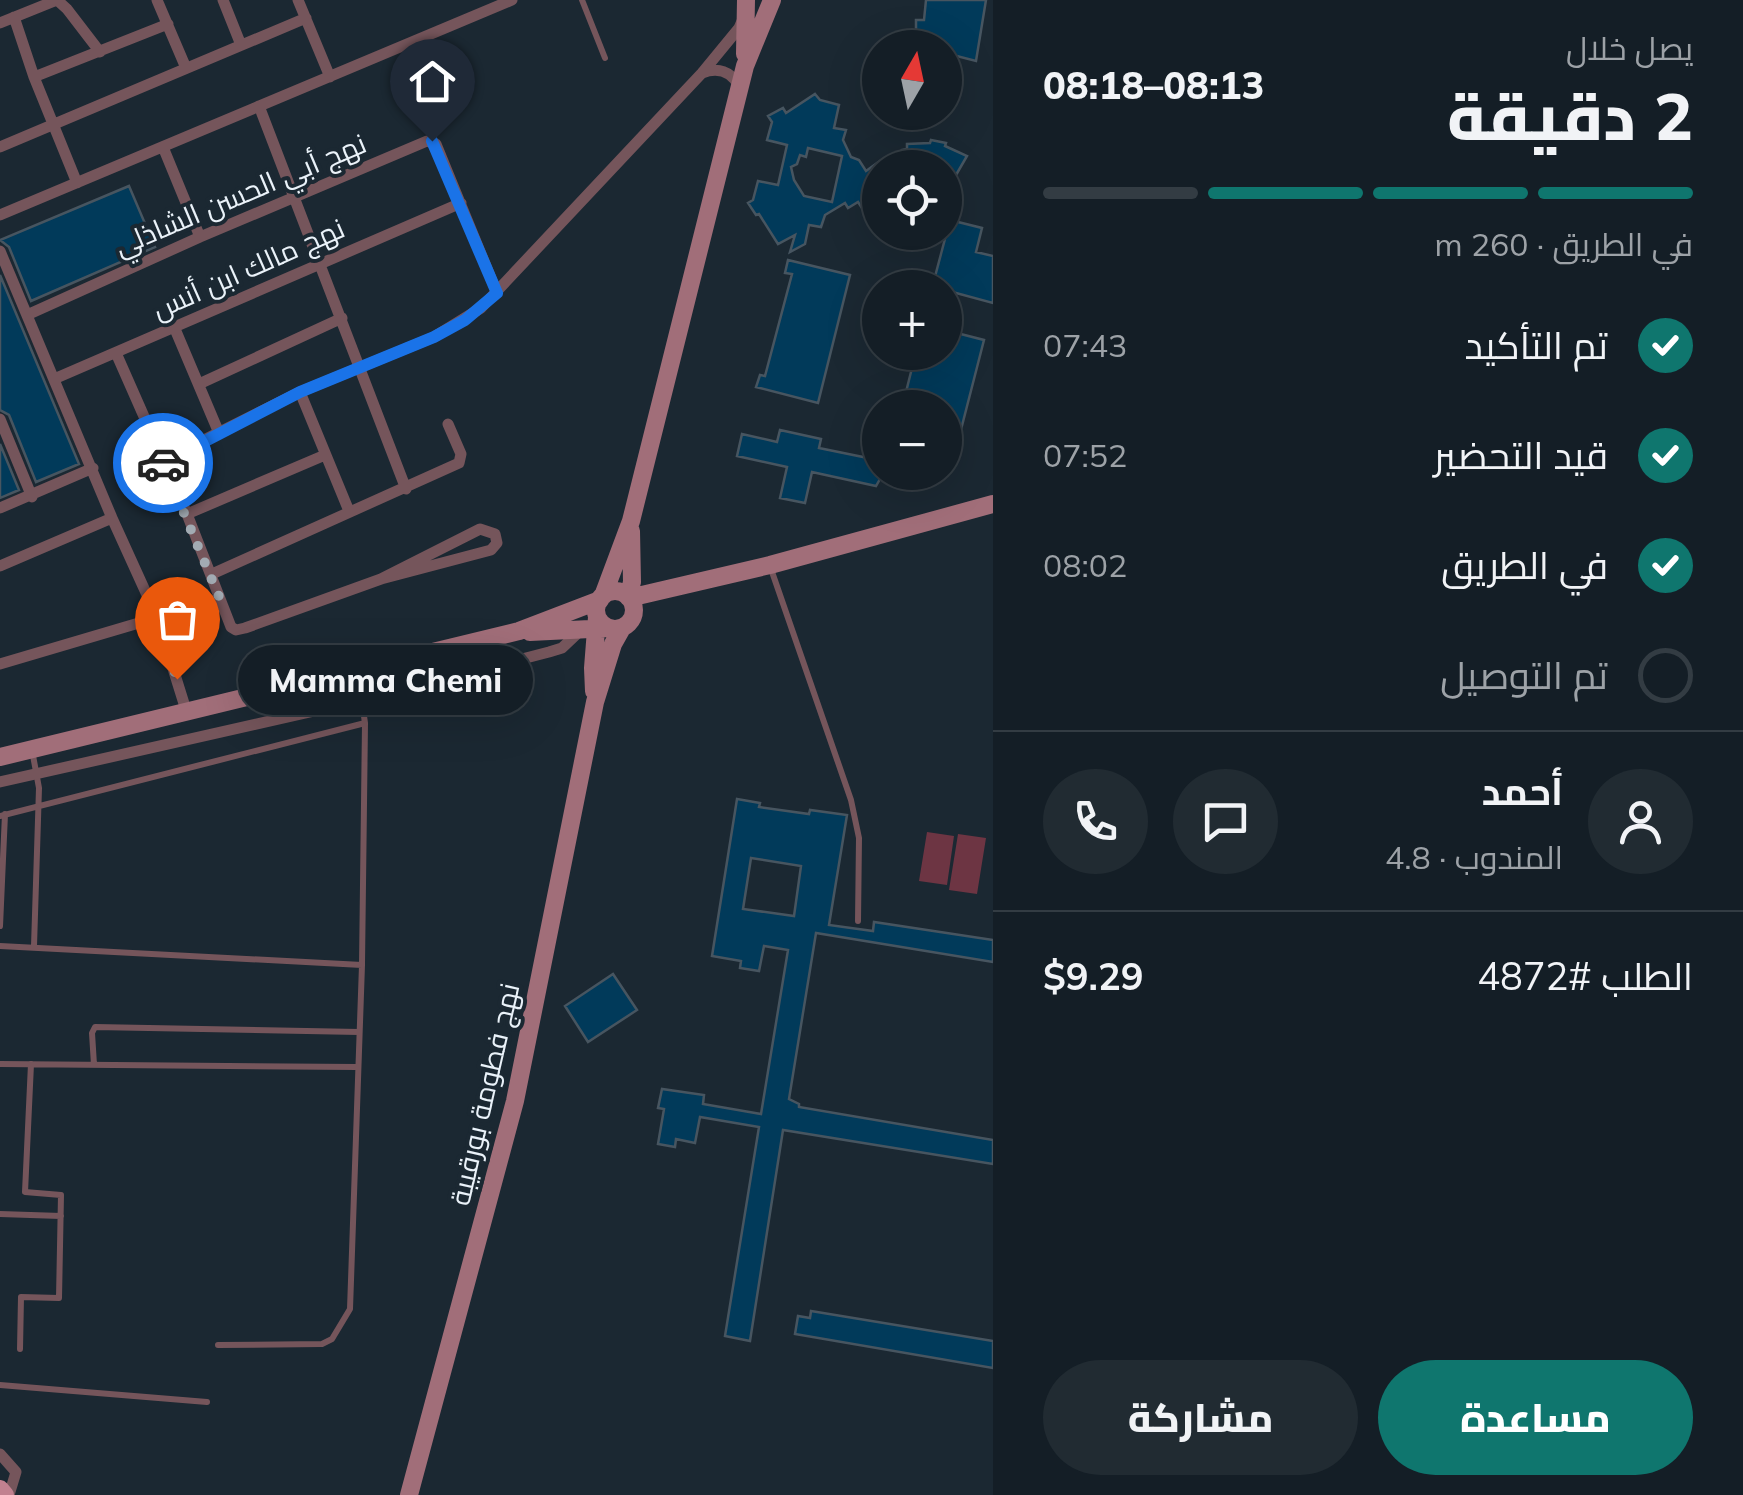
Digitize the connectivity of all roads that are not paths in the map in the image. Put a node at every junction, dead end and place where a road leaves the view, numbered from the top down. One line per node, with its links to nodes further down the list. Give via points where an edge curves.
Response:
1 (157, 0): 13 (street)
2 (223, 0): 14 (street)
3 (298, 0): 11 (street)
4 (512, 0): 8 (street)
5 (582, 0): 16 (lane)
6 (772, 0): 17 (main road)
7 (39, 2): 10 (street); 15 (street, via 62,3)
8 (492, 4): 21 (street)
9 (746, 6): 17 (main road); 19 (street, via 740,28)
10 (14, 17): 12 (street); 20 (street)
11 (306, 18): 14 (street); 21 (street)
12 (0, 23)
13 (168, 24): 15 (street); 18 (street)
14 (241, 45): 18 (street)
15 (100, 52): 20 (street)
16 (605, 58)
17 (745, 66): 22 (main road, نهج فطومة بورقيبة)
18 (186, 68): 24 (street)
19 (702, 73): 22 (street, via 728,72); 34 (street)
20 (34, 76): 24 (street)
21 (330, 77): 23 (street)
22 (740, 87): 61 (main road, نهج فطومة بورقيبة, via 631,520 632,582)
23 (258, 106): 26 (street); 28 (street)
24 (54, 124): 25 (street); 27 (street)
25 (0, 147)
26 (163, 147): 27 (street); 31 (street)
27 (78, 183): 30 (street)
28 (294, 197): 29 (street, نهج أبي الحسن الشاذلي, via 427,140 436,144); 31 (street, نهج أبي الحسن الشاذلي); 33 (street)
29 (461, 203): 33 (street, نهج مالك ابن أنس); 34 (street, نهج أبي الحسن الشاذلي)
30 (0, 215)
31 (200, 237): 35 (street, نهج أبي الحسن الشاذلي)
32 (0, 251): 35 (street)
33 (320, 262): 36 (street); 37 (street, نهج مالك ابن أنس)
34 (497, 293): 39 (street, via 434,337)
35 (27, 315): 40 (street)
36 (342, 318): 39 (street); 41 (street)
37 (175, 329): 38 (street, نهج مالك ابن أنس); 41 (street)
38 (116, 353): 40 (street, نهج مالك ابن أنس); 47 (street)
39 (360, 366): 42 (street); 49 (street)
40 (54, 379): 48 (street)
41 (198, 384): 45 (street)
42 (300, 392): 45 (street); 46 (street)
43 (0, 419): 50 (street)
44 (448, 424): 49 (street, via 462,460)
45 (219, 433): 47 (street)
46 (325, 455): 53 (street); 54 (street)
47 (162, 461): 54 (street)
48 (93, 468): 50 (street); 55 (street)
49 (406, 489): 53 (street)
50 (32, 496): 52 (street)
51 (993, 504): 56 (main road)
52 (0, 508)
53 (350, 511): 58 (street)
54 (187, 514): 58 (street)
55 (112, 518): 57 (street); 62 (street)
56 (770, 565): 61 (main road, via 683,586); 75 (lane, via 851,800 859,838)
57 (0, 566)
58 (212, 574): 60 (street)
59 (381, 579): 59 (street, via 480,529 495,534 491,550); 60 (street, via 236,630)
60 (220, 599): 62 (street)
61 (610, 614): 63 (main road); 63 (main road); 66 (street, via 562,648); 94 (main road, نهج فطومة بورقيبة, via 613,644 595,702 515,1101)
62 (157, 618): 64 (street); 67 (street)
63 (520, 631): 65 (main road)
64 (0, 664)
65 (357, 668): 66 (lane); 67 (main road)
66 (363, 700): 68 (lane); 71 (street)
67 (186, 710): 69 (main road)
68 (365, 723): 73 (lane); 79 (lane)
69 (32, 749): 70 (main road); 71 (lane)
70 (0, 757)
71 (38, 772): 72 (street); 73 (lane)
72 (0, 782)
73 (39, 807): 74 (lane); 78 (lane)
74 (3, 815): 76 (lane)
75 (858, 921)
76 (0, 926)
77 (0, 946): 78 (lane)
78 (34, 946): 79 (lane)
79 (362, 966): 80 (lane)
80 (360, 1032): 83 (lane, via 96,1027); 84 (lane)
81 (0, 1064): 82 (lane)
82 (32, 1064): 83 (lane); 86 (lane, via 25,1192 61,1195)
83 (94, 1065): 84 (lane)
84 (357, 1068): 87 (lane, via 350,1309 344,1322 322,1344)
85 (0, 1214): 86 (lane)
86 (61, 1216): 88 (lane, via 59,1298 21,1297)
87 (218, 1346)
88 (20, 1350)
89 (0, 1386): 90 (lane)
90 (206, 1402)
91 (0, 1454): 93 (street, via 16,1472)
92 (0, 1489): 93 (main road)
93 (7, 1495)
94 (409, 1495)

